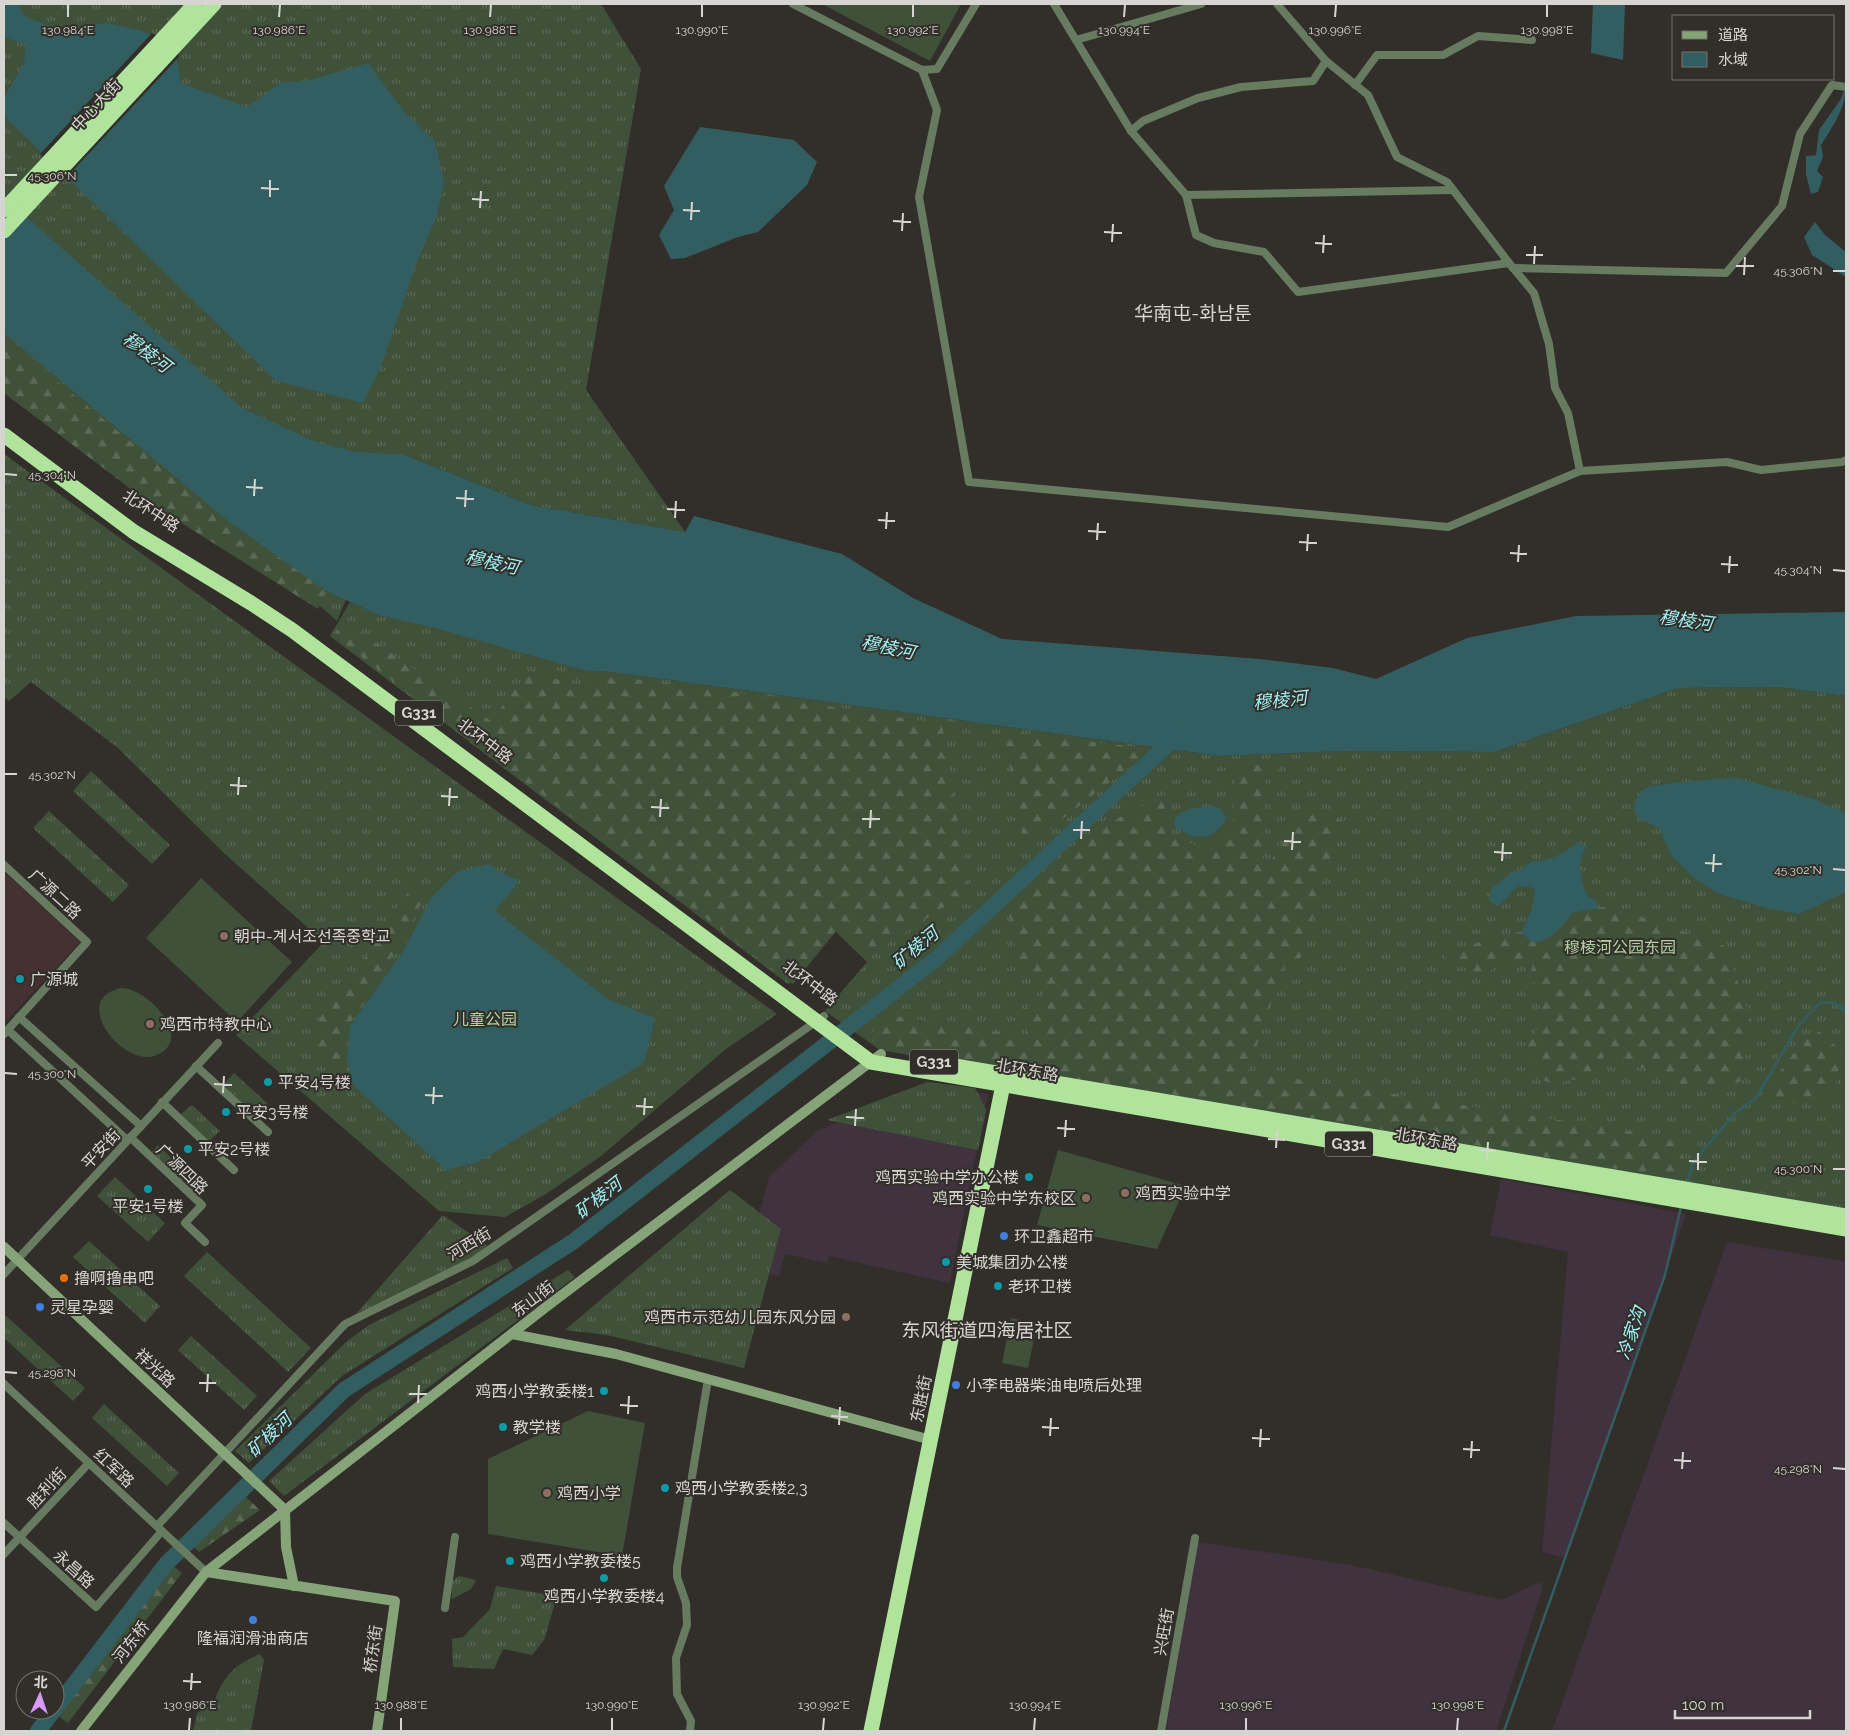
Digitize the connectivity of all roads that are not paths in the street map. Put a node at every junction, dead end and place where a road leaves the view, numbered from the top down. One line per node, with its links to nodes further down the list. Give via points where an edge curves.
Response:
1 (195, 4): 17 (highway, 中心大街)
2 (214, 4): 18 (highway, 中心大街)
3 (793, 4): 11 (street)
4 (976, 4): 11 (street, via 937,69)
5 (1054, 4): 8 (street)
6 (1200, 4): 8 (street)
7 (1277, 4): 10 (street)
8 (1076, 40): 14 (street)
9 (1532, 40): 12 (street, via 1478,36 1443,56 1377,55)
10 (1326, 61): 12 (street); 14 (street, via 1313,81 1241,87 1198,98 1143,121)
11 (922, 70): 23 (street, via 936,110 919,197 969,482 1448,527)
12 (1355, 84): 15 (street, via 1368,95 1397,157 1447,182)
13 (1846, 87): 19 (street, via 1832,85 1805,126 1800,134 1782,206 1726,273)
14 (1132, 132): 16 (street)
15 (1453, 190): 16 (street); 19 (street)
16 (1186, 195): 19 (street, via 1196,235 1214,243 1264,252 1298,292)
17 (4, 210)
18 (4, 231)
19 (1511, 265): 23 (street, via 1534,293 1549,344 1555,388 1568,413)
20 (4, 424): 26 (highway, 北环中路 / G331, via 132,521 298,623)
21 (4, 435): 26 (highway, 北环中路 / G331, via 134,532 292,630)
22 (1846, 460): 23 (street, via 1761,470 1727,462)
23 (1580, 471)
24 (4, 865): 25 (street, 广源二路, via 87,942)
25 (20, 1017): 27 (street); 34 (street)
26 (821, 1019): 29 (highway, 北环中路 / G331); 48 (street, 河西街, via 473,1260 345,1324)
27 (6, 1032): 36 (street, 广源四路)
28 (218, 1042): 31 (street, 平安街)
29 (860, 1048): 30 (highway, 北环东路 / G331)
30 (876, 1058): 32 (highway, 北环东路 / G331); 44 (street, 东山街)
31 (196, 1066): 33 (street, 平安街); 35 (street)
32 (1004, 1079): 38 (highway, 北环东路 / G331); 39 (highway, 北环东路 / G331); 47 (highway, 东胜街)
33 (162, 1102): 34 (street, 平安街); 37 (street)
34 (141, 1126): 36 (street, 平安街)
35 (268, 1132)
36 (129, 1139): 40 (street, 广源四路, via 202,1205 185,1222); 42 (street, 平安街)
37 (234, 1170)
38 (1846, 1216)
39 (1846, 1229)
40 (205, 1242)
41 (4, 1247): 42 (street, 祥光路)
42 (17, 1260): 43 (street, 平安街); 48 (street, 祥光路)
43 (4, 1274)
44 (512, 1334): 45 (street, via 616,1354); 50 (street, 东山街)
45 (708, 1379): 47 (street); 62 (street, via 676,1568 686,1602 688,1625 676,1658 677,1694 691,1721)
46 (4, 1384): 49 (street, 红军路)
47 (930, 1440): 63 (highway, 东胜街)
48 (224, 1453): 50 (street, 祥光路); 52 (street, 河西街)
49 (89, 1464): 52 (street, 红军路); 54 (street, 胜利街)
50 (285, 1510): 57 (street, 东山街); 58 (street, via 286,1547)
51 (4, 1523): 54 (street, 永昌路)
52 (159, 1528): 54 (street, 永昌路, via 96,1607); 57 (street, 红军路)
53 (455, 1537): 59 (street)
54 (19, 1538): 56 (street, 胜利街)
55 (1194, 1538): 64 (street, 兴旺街)
56 (4, 1554)
57 (203, 1569): 58 (street); 60 (street, 河东桥)
58 (294, 1586): 61 (street, 桥东街, via 395,1601)
59 (445, 1608)
60 (81, 1731)
61 (377, 1731)
62 (690, 1731)
63 (871, 1731)
64 (1161, 1731)

